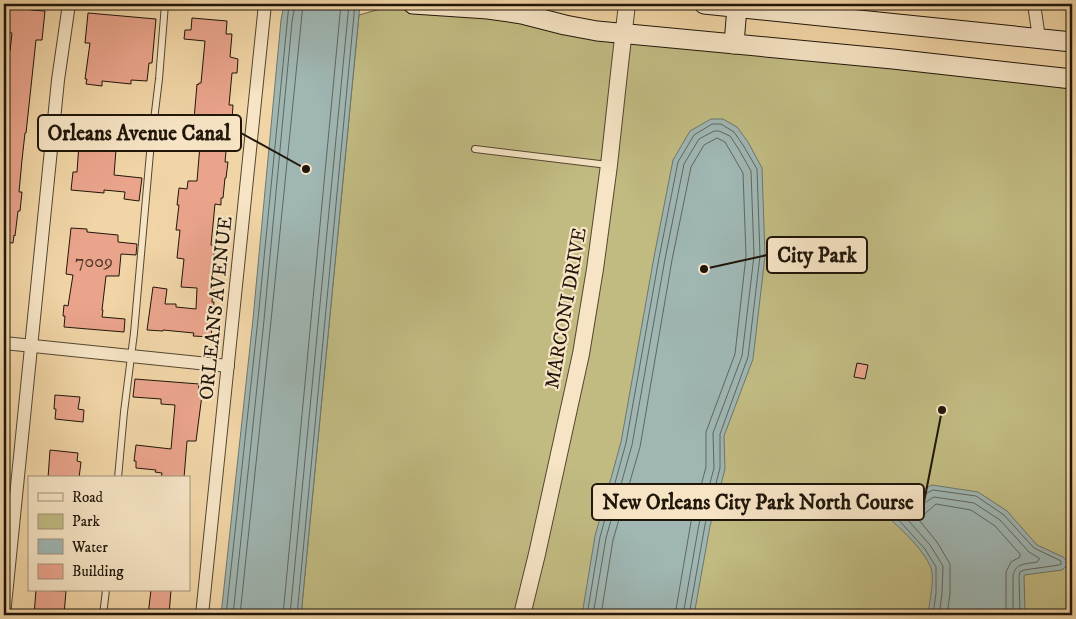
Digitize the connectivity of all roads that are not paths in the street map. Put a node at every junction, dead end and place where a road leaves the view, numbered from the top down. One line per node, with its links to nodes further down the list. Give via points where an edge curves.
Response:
1 (69, 4): 18 (street, via 58,80)
2 (165, 4): 19 (lane)
3 (265, 4): 20 (street, ORLEANS AVENUE)
4 (413, 4): 10 (main road, via 488,9 573,27)
5 (627, 4): 10 (street, MARCONI DRIVE)
6 (704, 4): 8 (main road)
7 (1034, 4): 11 (street)
8 (737, 7): 9 (main road); 13 (main road)
9 (816, 10): 11 (main road)
10 (624, 33): 13 (main road); 16 (street, MARCONI DRIVE)
11 (1039, 38): 12 (main road)
12 (1072, 42)
13 (734, 44): 14 (main road)
14 (1072, 78)
15 (475, 148): 16 (lane)
16 (609, 165): 26 (street, MARCONI DRIVE, via 581,354)
17 (4, 344): 18 (street)
18 (32, 346): 19 (street); 23 (street)
19 (131, 356): 20 (street); 21 (lane)
20 (228, 366): 25 (street, ORLEANS AVENUE)
21 (118, 476)
22 (106, 592): 24 (lane)
23 (4, 615)
24 (103, 615)
25 (202, 615)
26 (522, 615)

